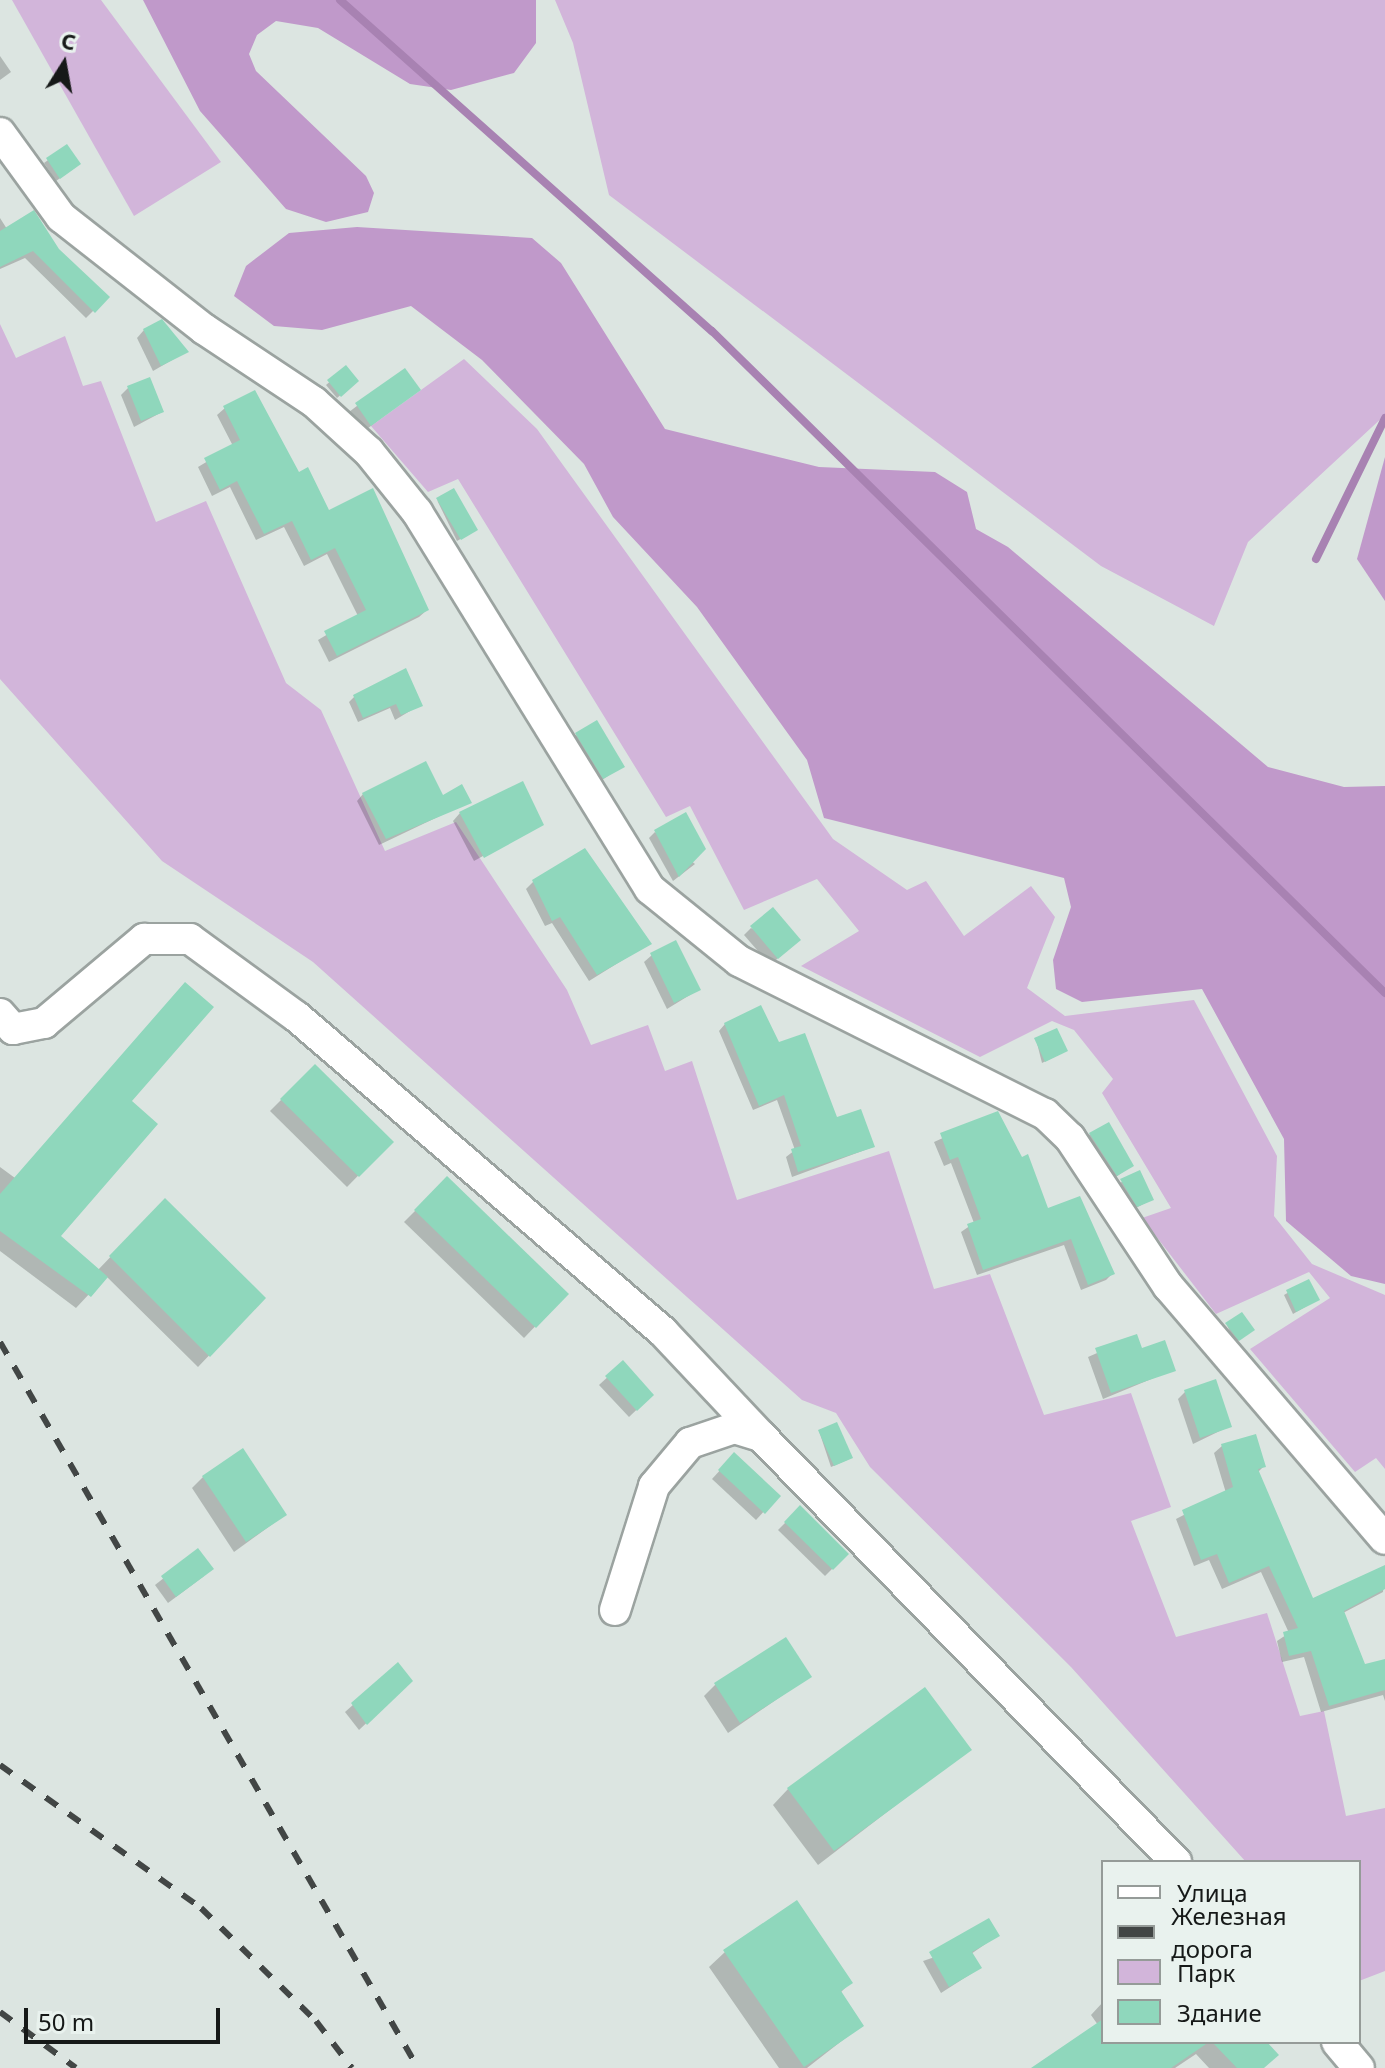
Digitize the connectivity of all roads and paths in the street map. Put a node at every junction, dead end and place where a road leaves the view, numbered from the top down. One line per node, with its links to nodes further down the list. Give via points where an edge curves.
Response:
1 (0, 133): 4 (street, via 61,217 204,329 314,402 369,452 417,512 650,889 739,961 1045,1114 1070,1138 1168,1286)
2 (0, 1014): 3 (street, via 13,1029 44,1023 144,939 190,939 297,1017 663,1332)
3 (761, 1436): 5 (street, via 734,1428 690,1443 654,1486); 6 (street)
4 (1385, 1539)
5 (615, 1610)
6 (1174, 1860)
7 (1339, 2044): 8 (street)
8 (1359, 2068)

